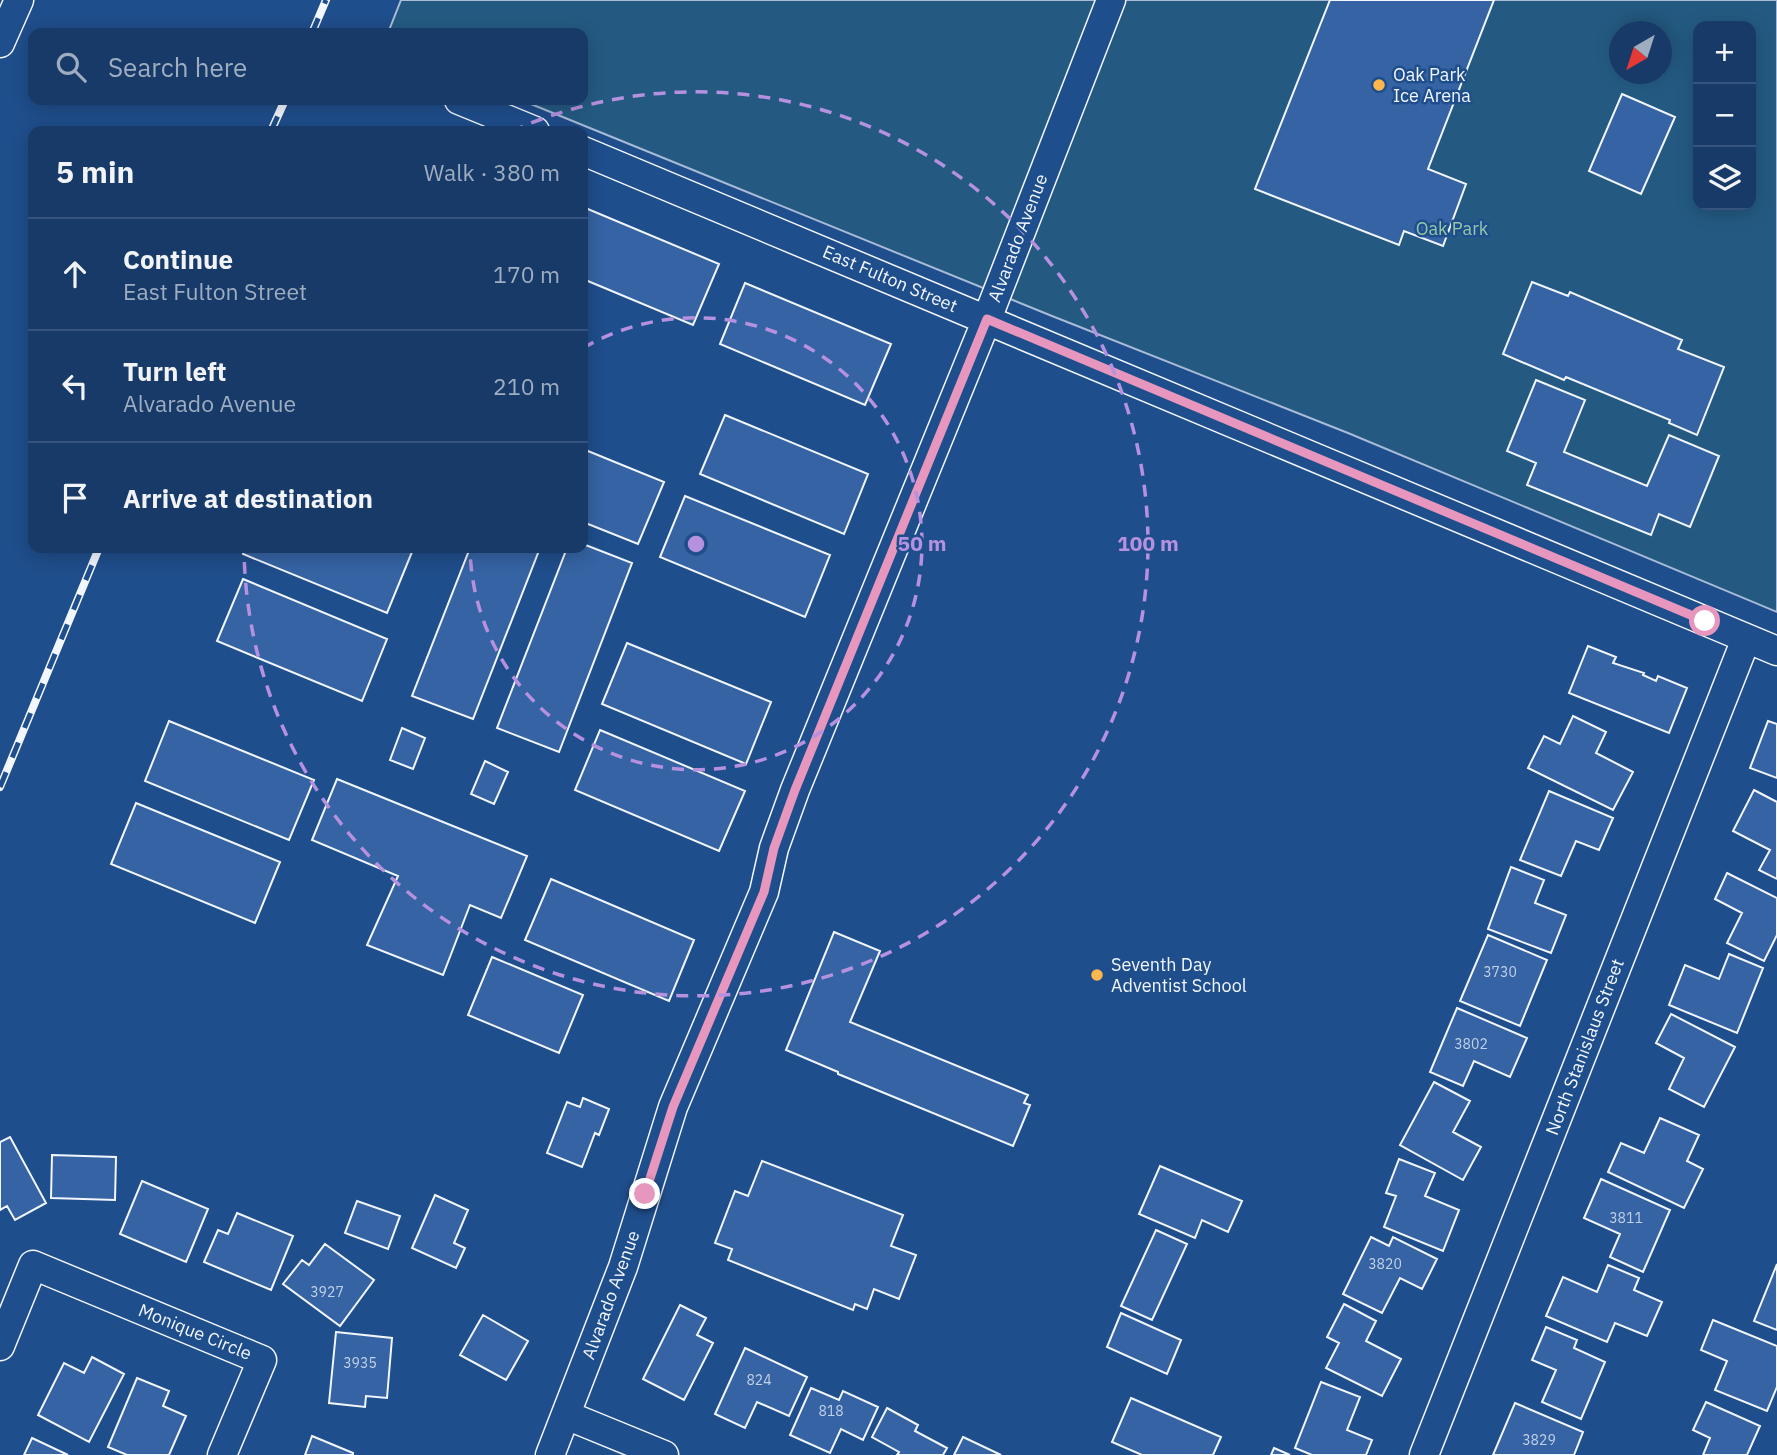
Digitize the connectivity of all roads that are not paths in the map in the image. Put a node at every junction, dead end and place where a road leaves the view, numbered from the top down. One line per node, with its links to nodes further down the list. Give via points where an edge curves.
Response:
1 (19, 0): 3 (street)
2 (1111, 0): 7 (street, Alvarado Avenue)
3 (0, 43)
4 (471, 105): 5 (street)
5 (523, 126)
6 (588, 153): 7 (street, East Fulton Street)
7 (987, 319): 8 (street, East Fulton Street); 11 (street, Alvarado Avenue, via 795,790 764,892 673,1107 623,1267)
8 (1746, 639): 9 (street, East Fulton Street); 15 (street, North Stanislaus Street)
9 (1777, 651)
10 (0, 1346): 12 (street, Monique Circle, via 33,1265 262,1360)
11 (566, 1415): 13 (street, Alvarado Avenue); 14 (street)
12 (222, 1455)
13 (550, 1455)
14 (664, 1455)
15 (1424, 1455)

